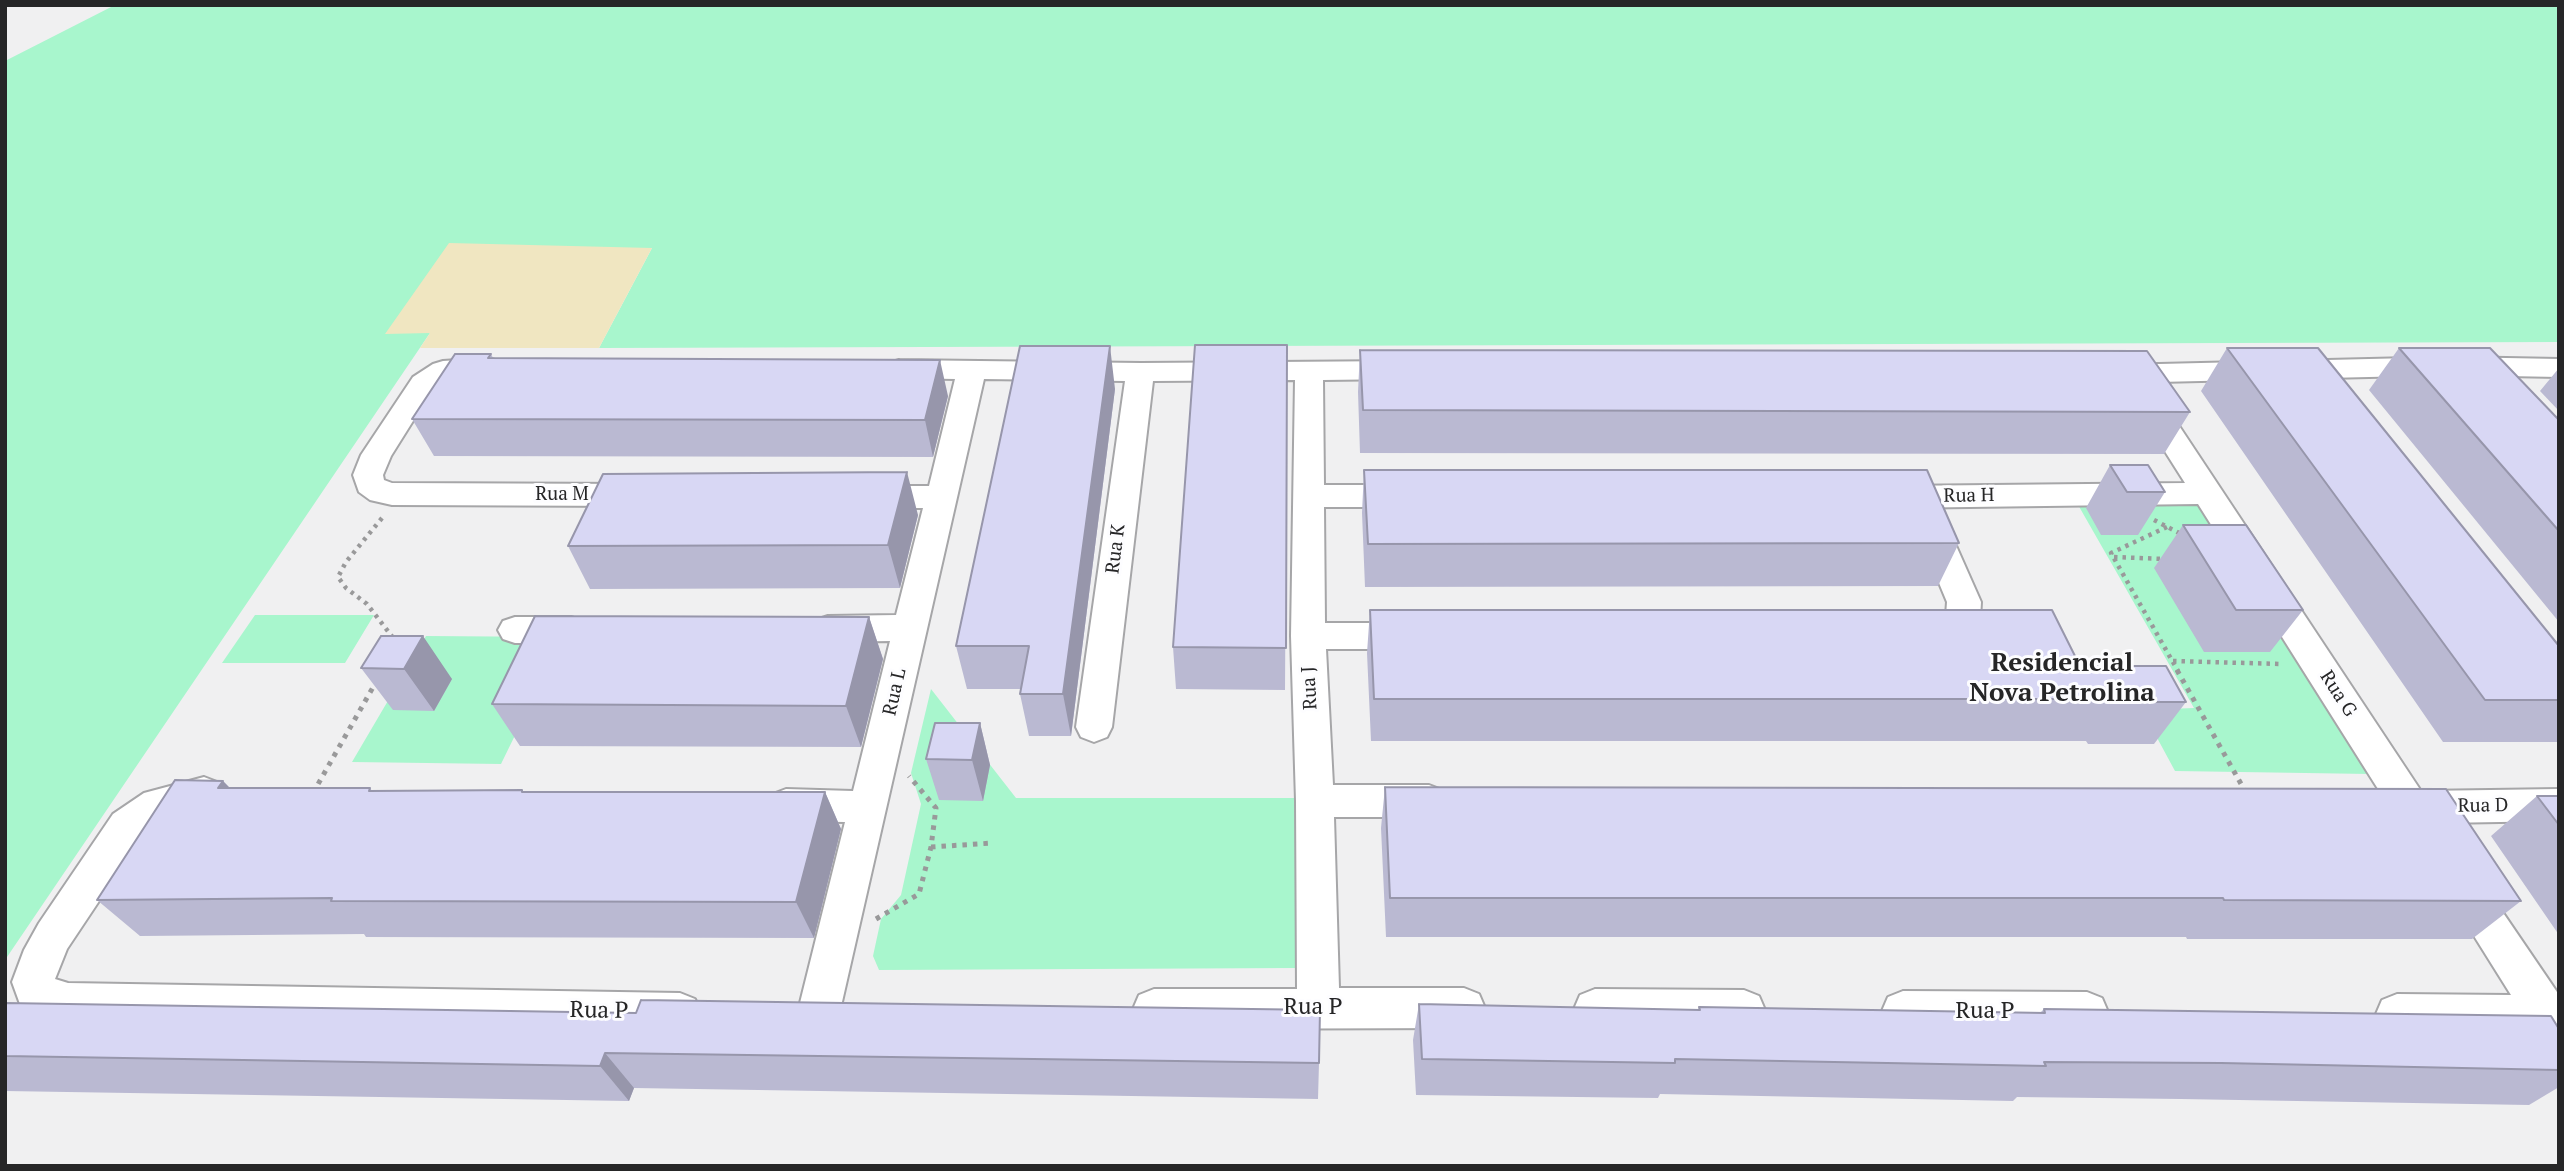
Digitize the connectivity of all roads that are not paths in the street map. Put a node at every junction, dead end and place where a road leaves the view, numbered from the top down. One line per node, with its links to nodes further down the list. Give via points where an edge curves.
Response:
1 (2453, 366): 3 (street); 8 (street); 12 (street)
2 (518, 367): 15 (street, Rua M, via 436,372 423,383 376,455 368,475 370,485 397,494)
3 (2559, 368)
4 (876, 369): 5 (street)
5 (972, 369): 9 (street); 20 (street, Rua L)
6 (1309, 370): 7 (street); 9 (street); 16 (street, Rua J)
7 (1434, 370)
8 (2293, 370): 11 (street); 13 (street)
9 (1141, 372): 29 (street, Rua K)
10 (2086, 373): 11 (street)
11 (2127, 374): 14 (street, Rua G)
12 (2480, 394)
13 (2315, 396)
14 (2209, 493): 21 (street, Rua H); 37 (street, Rua G)
15 (665, 496)
16 (1310, 496): 17 (street); 27 (street, Rua J)
17 (1434, 496)
18 (1863, 496): 21 (street, Rua H)
19 (845, 497): 20 (street)
20 (942, 497): 22 (street, Rua L)
21 (1919, 497): 26 (street, via 1955,577 1964,613 1950,631)
22 (910, 628): 23 (street); 36 (street, Rua L)
23 (801, 629)
24 (515, 630): 25 (street)
25 (597, 630)
26 (1906, 634)
27 (1308, 636): 28 (street); 31 (street, Rua J)
28 (1447, 636)
29 (1094, 727)
30 (230, 792): 44 (street, Rua P, via 178,797 150,807 127,826 53,936 39,963 34,990 68,1003)
31 (1315, 801): 32 (street); 38 (street, Rua J)
32 (1469, 801)
33 (757, 804): 36 (street)
34 (2559, 805): 37 (street, Rua D)
35 (2371, 806): 37 (street, Rua D)
36 (868, 807): 49 (street, Rua L)
37 (2411, 807): 50 (street, Rua G)
38 (1318, 1007): 39 (street, Rua P); 41 (street, Rua P)
39 (1500, 1008)
40 (1556, 1008): 42 (street)
41 (1110, 1010)
42 (1779, 1010)
43 (1863, 1011): 45 (street, Rua P)
44 (721, 1013)
45 (2128, 1013)
46 (776, 1014): 49 (street)
47 (860, 1014): 49 (street)
48 (2366, 1014): 50 (street)
49 (818, 1015)
50 (2553, 1016)

